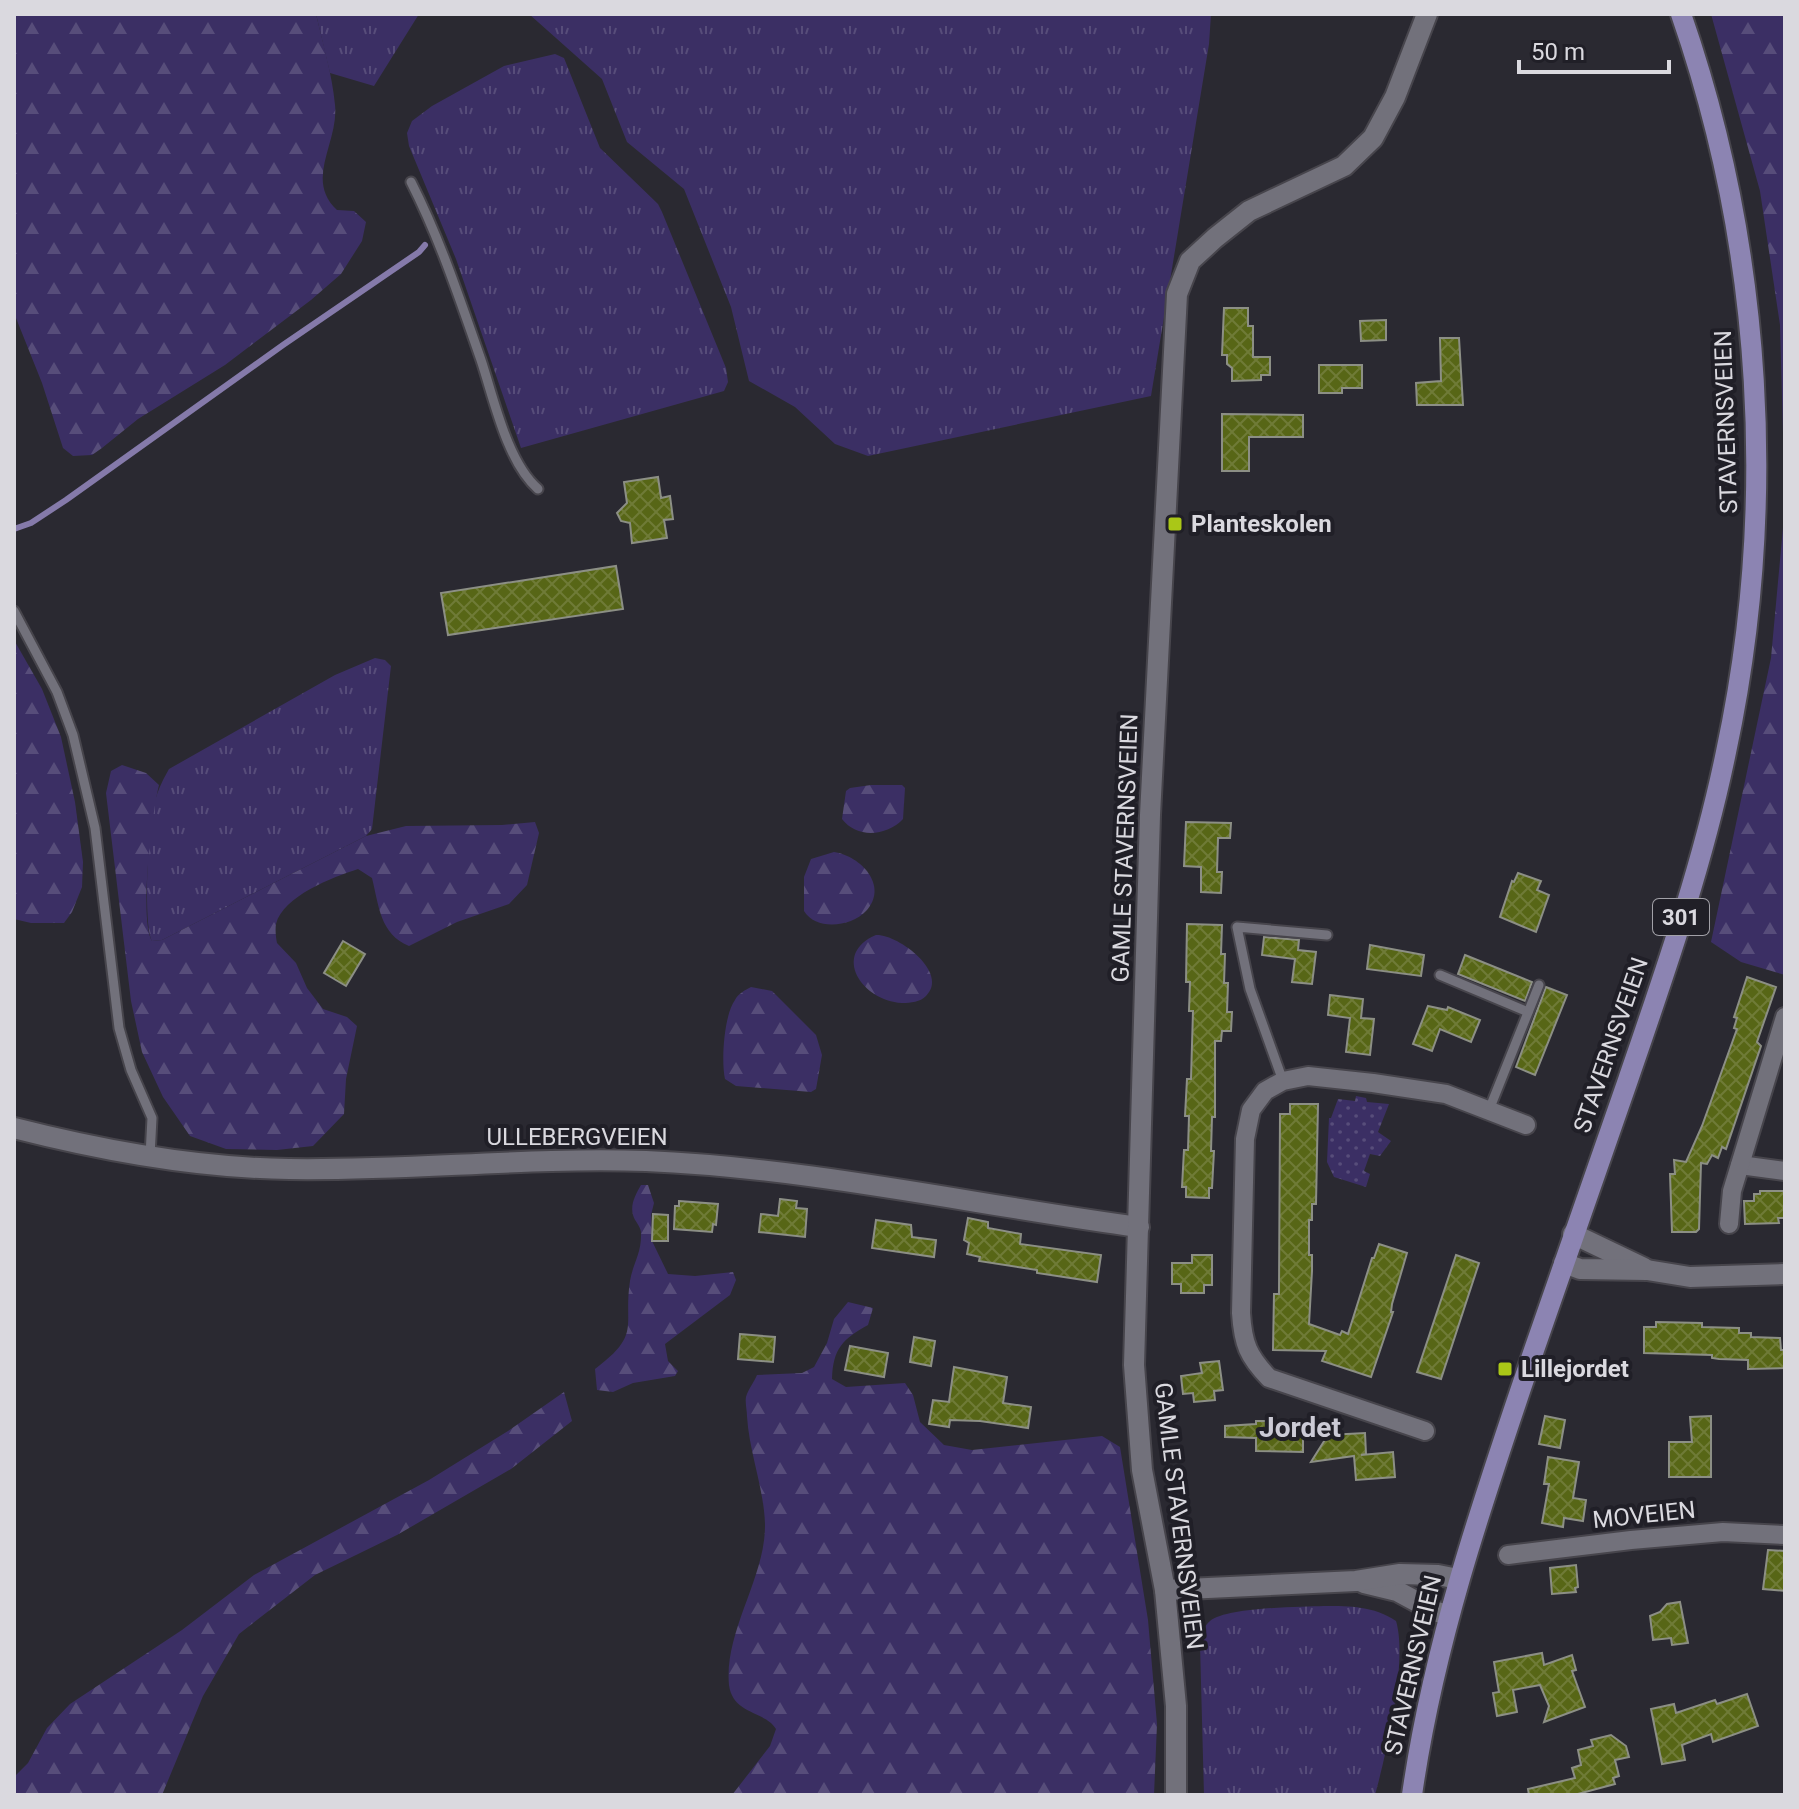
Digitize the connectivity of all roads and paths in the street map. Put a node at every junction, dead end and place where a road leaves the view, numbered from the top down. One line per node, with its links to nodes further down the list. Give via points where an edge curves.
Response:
1 (1427, 14): 20 (street, GAMLE STAVERNSVEIEN, via 1373,138 1344,166 1249,211 1215,238 1190,261 1177,294 1150,815)
2 (1681, 14): 21 (main road, STAVERNSVEIEN / 301, via 1720,146 1751,339 1756,477 1748,610 1726,754 1695,875)
3 (411, 182): 4 (lane, via 435,232 511,449)
4 (538, 489)
5 (14, 611): 16 (lane, via 57,692 73,735 95,828 119,1028 152,1118)
6 (1327, 935): 12 (lane, via 1237,927 1250,989)
7 (1440, 975): 9 (lane)
8 (1539, 985): 9 (lane)
9 (1528, 1012): 13 (lane)
10 (1785, 1017): 11 (street)
11 (1779, 1059): 17 (street)
12 (1283, 1081): 13 (street, via 1308,1076 1373,1083 1446,1094); 25 (street, via 1265,1091 1251,1110 1245,1139 1242,1337 1252,1361 1269,1378)
13 (1489, 1110): 14 (street)
14 (1526, 1125)
15 (14, 1128): 16 (street, ULLEBERGVEIEN)
16 (150, 1156): 20 (street, ULLEBERGVEIEN, via 297,1170 581,1160 694,1164 834,1179)
17 (1740, 1165): 18 (street); 19 (street)
18 (1785, 1171)
19 (1729, 1224)
20 (1139, 1227): 30 (street, GAMLE STAVERNSVEIEN, via 1137,1428)
21 (1573, 1234): 22 (main road, STAVERNSVEIEN / 301); 23 (street)
22 (1564, 1263): 23 (street, via 1580,1269); 28 (main road, STAVERNSVEIEN / 301)
23 (1647, 1270): 24 (street, via 1690,1277)
24 (1785, 1274)
25 (1425, 1431)
26 (1785, 1535): 27 (street, MOVEIEN, via 1723,1532)
27 (1508, 1555)
28 (1458, 1579): 29 (street, via 1400,1574); 31 (main road, STAVERNSVEIEN / 301)
29 (1356, 1581): 30 (street); 31 (street, via 1397,1591)
30 (1165, 1590): 32 (street, GAMLE STAVERNSVEIEN, via 1176,1706)
31 (1448, 1615): 33 (main road, STAVERNSVEIEN / 301)
32 (1176, 1795)
33 (1412, 1795)

